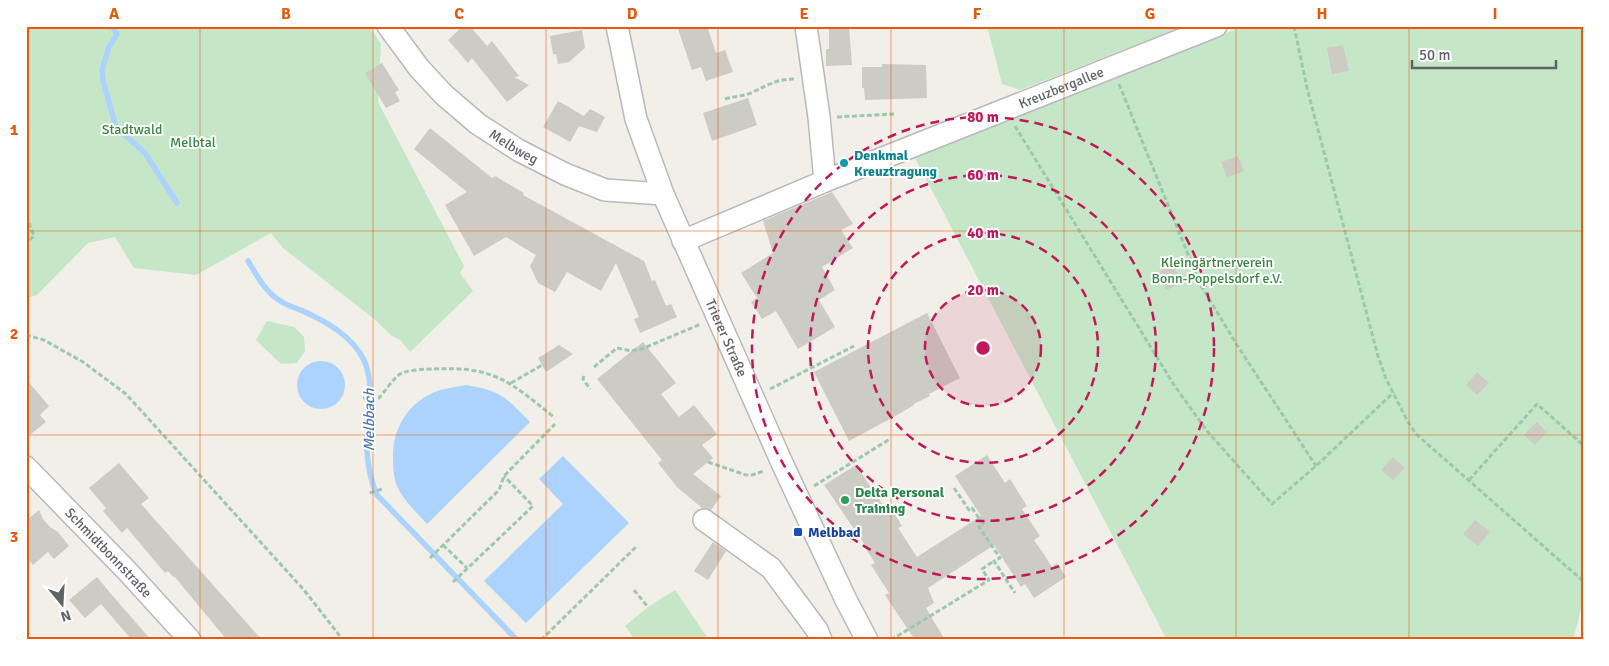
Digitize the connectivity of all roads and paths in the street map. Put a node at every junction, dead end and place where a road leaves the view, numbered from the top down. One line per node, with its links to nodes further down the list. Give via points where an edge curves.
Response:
1 (617, 26): 13 (street, Trierer Straße, via 636,120)
2 (806, 26): 7 (street)
3 (1216, 26): 6 (street, Kreuzbergallee)
4 (1294, 26): 25 (path, via 1354,269 1382,370)
5 (399, 31): 13 (street, Melbweg, via 419,68 444,95 478,124 518,150 605,190)
6 (1115, 66): 9 (street, Kreuzbergallee); 33 (path, via 1130,112 1200,284)
7 (814, 78): 8 (path, via 776,82 737,98); 11 (street)
8 (724, 99)
9 (1007, 109): 12 (street, Kreuzbergallee); 33 (path, via 1148,345 1207,431 1272,504)
10 (894, 114): 11 (path)
11 (819, 117): 12 (street)
12 (825, 181): 15 (street, Kreuzbergallee)
13 (663, 194): 15 (street, Trierer Straße)
14 (26, 216): 16 (path, via 34,236)
15 (683, 241): 27 (street, Trierer Straße)
16 (26, 243)
17 (692, 328): 21 (path, via 638,350 617,348)
18 (26, 335): 54 (path, via 44,340 83,362 126,394 304,590)
19 (854, 346): 27 (path)
20 (542, 364): 23 (path)
21 (594, 367)
22 (584, 376): 24 (path)
23 (510, 383): 26 (path, via 477,370 423,369 400,374 379,398); 28 (path)
24 (590, 389)
25 (1394, 392): 33 (path); 37 (path, via 1416,434)
26 (363, 398)
27 (753, 398): 41 (street, Trierer Straße)
28 (555, 418)
29 (554, 424): 36 (path)
30 (890, 439): 41 (path)
31 (1583, 445): 37 (path, via 1537,404)
32 (708, 462): 35 (path, via 746,475)
33 (1316, 466)
34 (26, 467): 53 (street, Schmidtbonnstraße)
35 (757, 474)
36 (504, 476): 43 (path, via 499,490); 47 (path, via 532,506)
37 (1469, 480): 48 (path)
38 (954, 488): 46 (path, via 983,524 979,527 1000,558)
39 (382, 489): 40 (path)
40 (370, 493)
41 (798, 496): 57 (street, Trierer Straße)
42 (704, 520): 56 (street, via 771,568)
43 (443, 545): 45 (path); 47 (path)
44 (637, 546): 55 (path)
45 (430, 558)
46 (994, 561): 51 (path); 58 (path, via 982,569 989,580)
47 (467, 568): 49 (path)
48 (1583, 581)
49 (453, 582)
50 (634, 590): 52 (path)
51 (1015, 593)
52 (648, 607)
53 (190, 640)
54 (344, 640)
55 (541, 640)
56 (821, 640)
57 (867, 640)
58 (891, 640)

